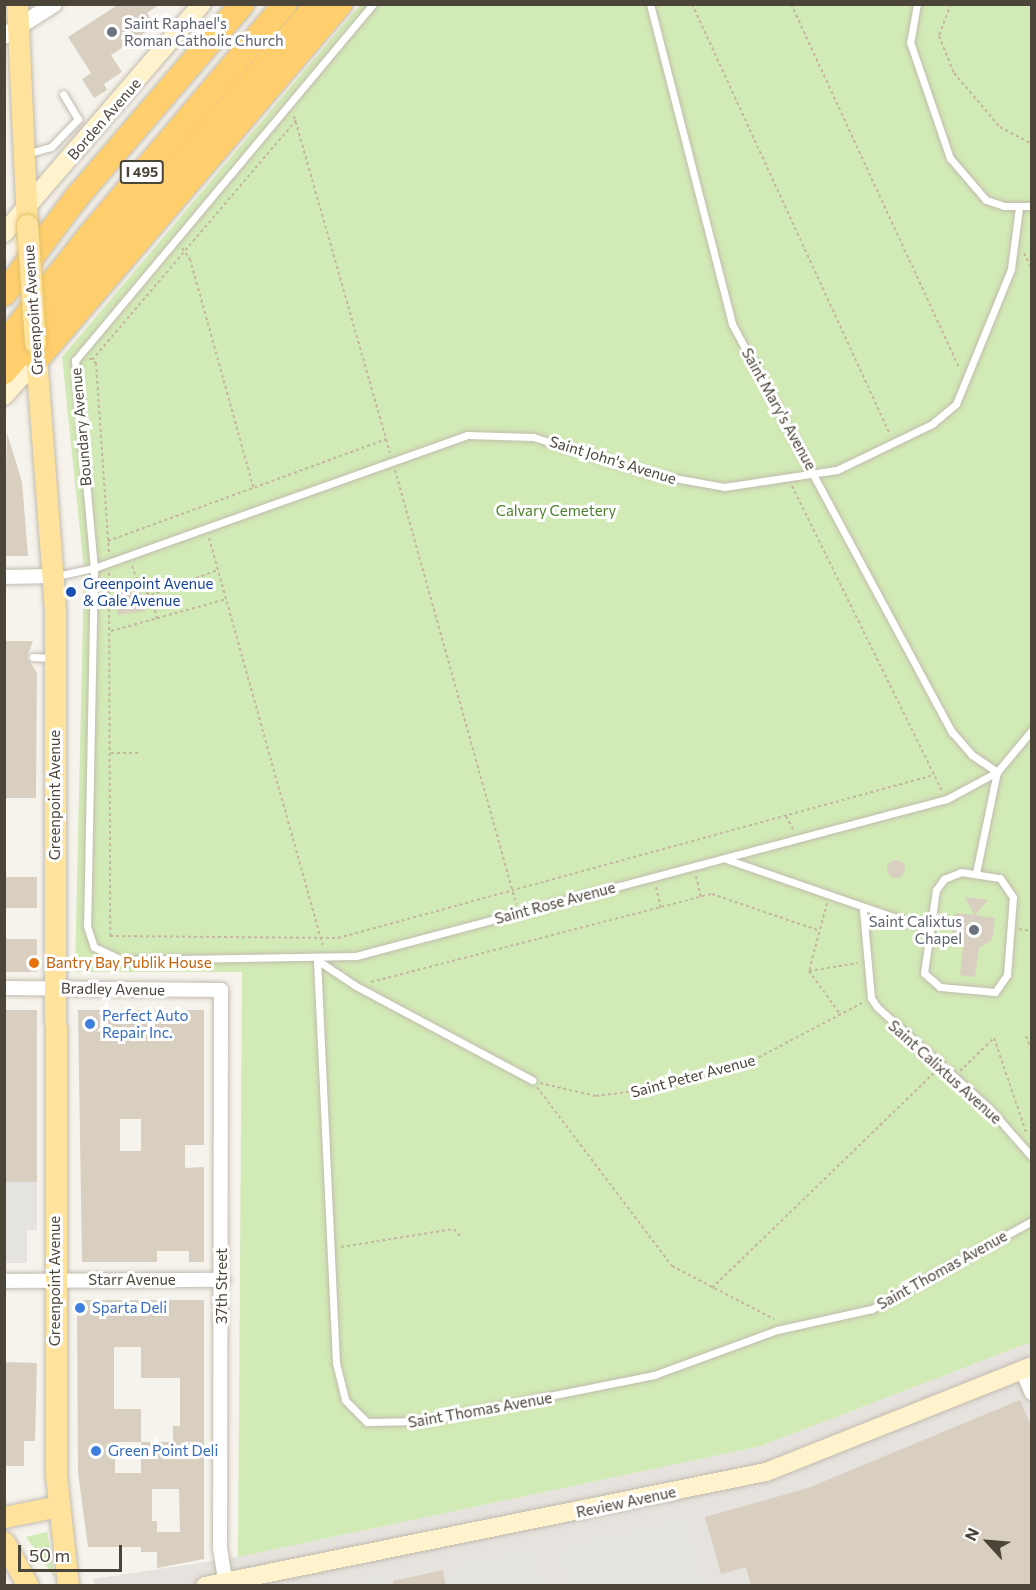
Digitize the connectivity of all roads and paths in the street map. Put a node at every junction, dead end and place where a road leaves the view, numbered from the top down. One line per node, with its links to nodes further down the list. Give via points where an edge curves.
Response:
1 (17, 4): 14 (main road, Greenpoint Avenue)
2 (54, 4): 14 (street)
3 (202, 4): 23 (main road, Borden Avenue)
4 (242, 4): 20 (highway, I 495)
5 (285, 4): 31 (highway, I 495, via 82,244)
6 (317, 4): 35 (highway)
7 (340, 4): 32 (highway)
8 (373, 4): 16 (lane, Boundary Avenue)
9 (650, 4): 41 (lane, Saint Mary's Avenue, via 726,309)
10 (692, 4): 39 (path)
11 (791, 4): 36 (path)
12 (916, 4): 22 (lane, via 910,42 944,147 981,196)
13 (951, 4): 18 (path, via 939,36 954,73 1000,127)
14 (10, 32): 19 (main road, Greenpoint Avenue)
15 (63, 94): 19 (lane, via 78,119 51,147)
16 (287, 106): 17 (path); 25 (lane, Boundary Avenue)
17 (296, 120): 27 (path); 38 (path)
18 (1032, 144)
19 (24, 155): 23 (main road, Greenpoint Avenue)
20 (76, 198): 29 (highway); 30 (highway, I 495)
21 (1032, 206): 22 (lane)
22 (1019, 207): 26 (lane, Saint John's Avenue)
23 (27, 217): 24 (main road, Borden Avenue); 32 (main road, Greenpoint Avenue, bridge)
24 (4, 233)
25 (174, 240): 27 (path); 33 (lane, Boundary Avenue)
26 (1016, 248): 28 (path, via 1022,249); 36 (lane, Saint John's Avenue)
27 (186, 252): 34 (path); 43 (path)
28 (1032, 269)
29 (4, 270)
30 (4, 294)
31 (4, 344)
32 (36, 351): 37 (main road); 50 (main road, Greenpoint Avenue)
33 (79, 352): 34 (path); 48 (lane, Boundary Avenue, via 74,376)
34 (92, 360): 45 (path, via 96,363)
35 (4, 372)
36 (968, 383): 39 (lane, Saint John's Avenue, via 951,411)
37 (4, 396)
38 (386, 439): 40 (path); 43 (path)
39 (894, 443): 41 (lane, Saint John's Avenue, via 837,470)
40 (392, 459): 42 (lane, Saint John's Avenue, via 460,437 515,435 567,445 693,483 738,487); 44 (lane, Saint John's Avenue); 70 (path)
41 (815, 474): 42 (lane, Saint John's Avenue); 61 (lane, Saint Mary's Avenue, via 952,732 972,755)
42 (789, 478): 62 (path)
43 (254, 489): 45 (path)
44 (206, 528): 46 (lane, Saint John's Avenue); 49 (path)
45 (108, 541): 47 (path)
46 (128, 556): 47 (lane, Saint John's Avenue); 52 (path, via 141,590)
47 (109, 563): 48 (lane, Saint John's Avenue); 55 (path)
48 (94, 568): 50 (lane, Saint John's Avenue); 78 (lane, Boundary Avenue, via 87,926 91,941)
49 (218, 570): 52 (path); 53 (path)
50 (53, 576): 51 (street); 57 (main road, Greenpoint Avenue)
51 (4, 577)
52 (151, 595): 54 (path)
53 (226, 599): 54 (path); 77 (path)
54 (157, 619): 55 (path)
55 (111, 631): 59 (path)
56 (33, 657): 57 (lane)
57 (55, 659): 85 (main road, Greenpoint Avenue)
58 (1032, 730): 61 (lane)
59 (111, 753): 60 (path); 77 (path, via 111,936)
60 (139, 753)
61 (997, 772): 63 (lane, Saint Rose Avenue); 68 (lane)
62 (934, 775): 63 (path); 64 (path)
63 (947, 800): 65 (lane, Saint Rose Avenue)
64 (786, 816): 65 (path); 70 (path)
65 (796, 840): 66 (lane, Saint Rose Avenue)
66 (726, 858): 67 (lane, Saint Rose Avenue); 72 (lane)
67 (693, 867): 69 (lane, Saint Rose Avenue); 71 (path)
68 (976, 873): 75 (lane, via 955,873 944,879 936,891); 75 (lane, via 1004,881 1014,897 1003,985 984,993 934,985 924,973)
69 (653, 877): 73 (path); 80 (lane, Saint Rose Avenue)
70 (513, 892): 77 (path)
71 (701, 897): 73 (path); 76 (path, via 725,895)
72 (829, 898): 74 (lane); 76 (path)
73 (661, 908): 83 (path)
74 (863, 910): 75 (lane); 81 (lane)
75 (928, 929)
76 (820, 931): 82 (path)
77 (321, 939): 80 (path)
78 (102, 953): 79 (lane, Saint Rose Avenue, via 123,960)
79 (317, 960): 80 (lane, Saint Rose Avenue); 83 (lane); 98 (lane, Saint Thomas Avenue)
80 (327, 960)
81 (869, 961): 82 (path); 87 (lane)
82 (809, 971): 88 (path)
83 (356, 986): 93 (lane)
84 (4, 988): 85 (street, Bradley Avenue)
85 (56, 988): 86 (street, Bradley Avenue); 101 (main road, Greenpoint Avenue)
86 (221, 990): 99 (street, 37th Street)
87 (871, 998): 88 (path, Saint Peter Avenue); 91 (lane, Saint Calixtus Avenue, via 889,1023)
88 (841, 1016): 93 (path, Saint Peter Avenue, via 748,1063 650,1089 583,1095)
89 (1026, 1036): 90 (path)
90 (1032, 1052)
91 (941, 1067): 92 (lane, Saint Calixtus Avenue); 102 (path)
92 (954, 1077): 94 (lane, Saint Calixtus Avenue); 94 (path, via 994,1038 1029,1135)
93 (532, 1080): 102 (path, via 672,1266)
94 (1016, 1139): 95 (lane, Saint Calixtus Avenue)
95 (1032, 1156)
96 (1032, 1221): 103 (lane, Saint Thomas Avenue, via 885,1303)
97 (460, 1236): 98 (path, via 454,1229)
98 (328, 1249): 103 (lane, Saint Thomas Avenue, via 340,1387 352,1411 375,1424 424,1421 625,1383)
99 (223, 1280): 101 (street, Starr Avenue); 109 (street, 37th Street, via 220,1548)
100 (4, 1281): 101 (street, Starr Avenue)
101 (55, 1281): 106 (main road, Greenpoint Avenue)
102 (712, 1288): 103 (path)
103 (790, 1327)
104 (1027, 1368): 105 (street); 109 (main road, Review Avenue, via 766,1472)
105 (1032, 1393)
106 (59, 1506): 107 (main road); 111 (main road, Greenpoint Avenue)
107 (4, 1517)
108 (6, 1549): 110 (main road)
109 (225, 1581): 112 (main road, Review Avenue)
110 (27, 1586)
111 (68, 1586)
112 (205, 1586)

